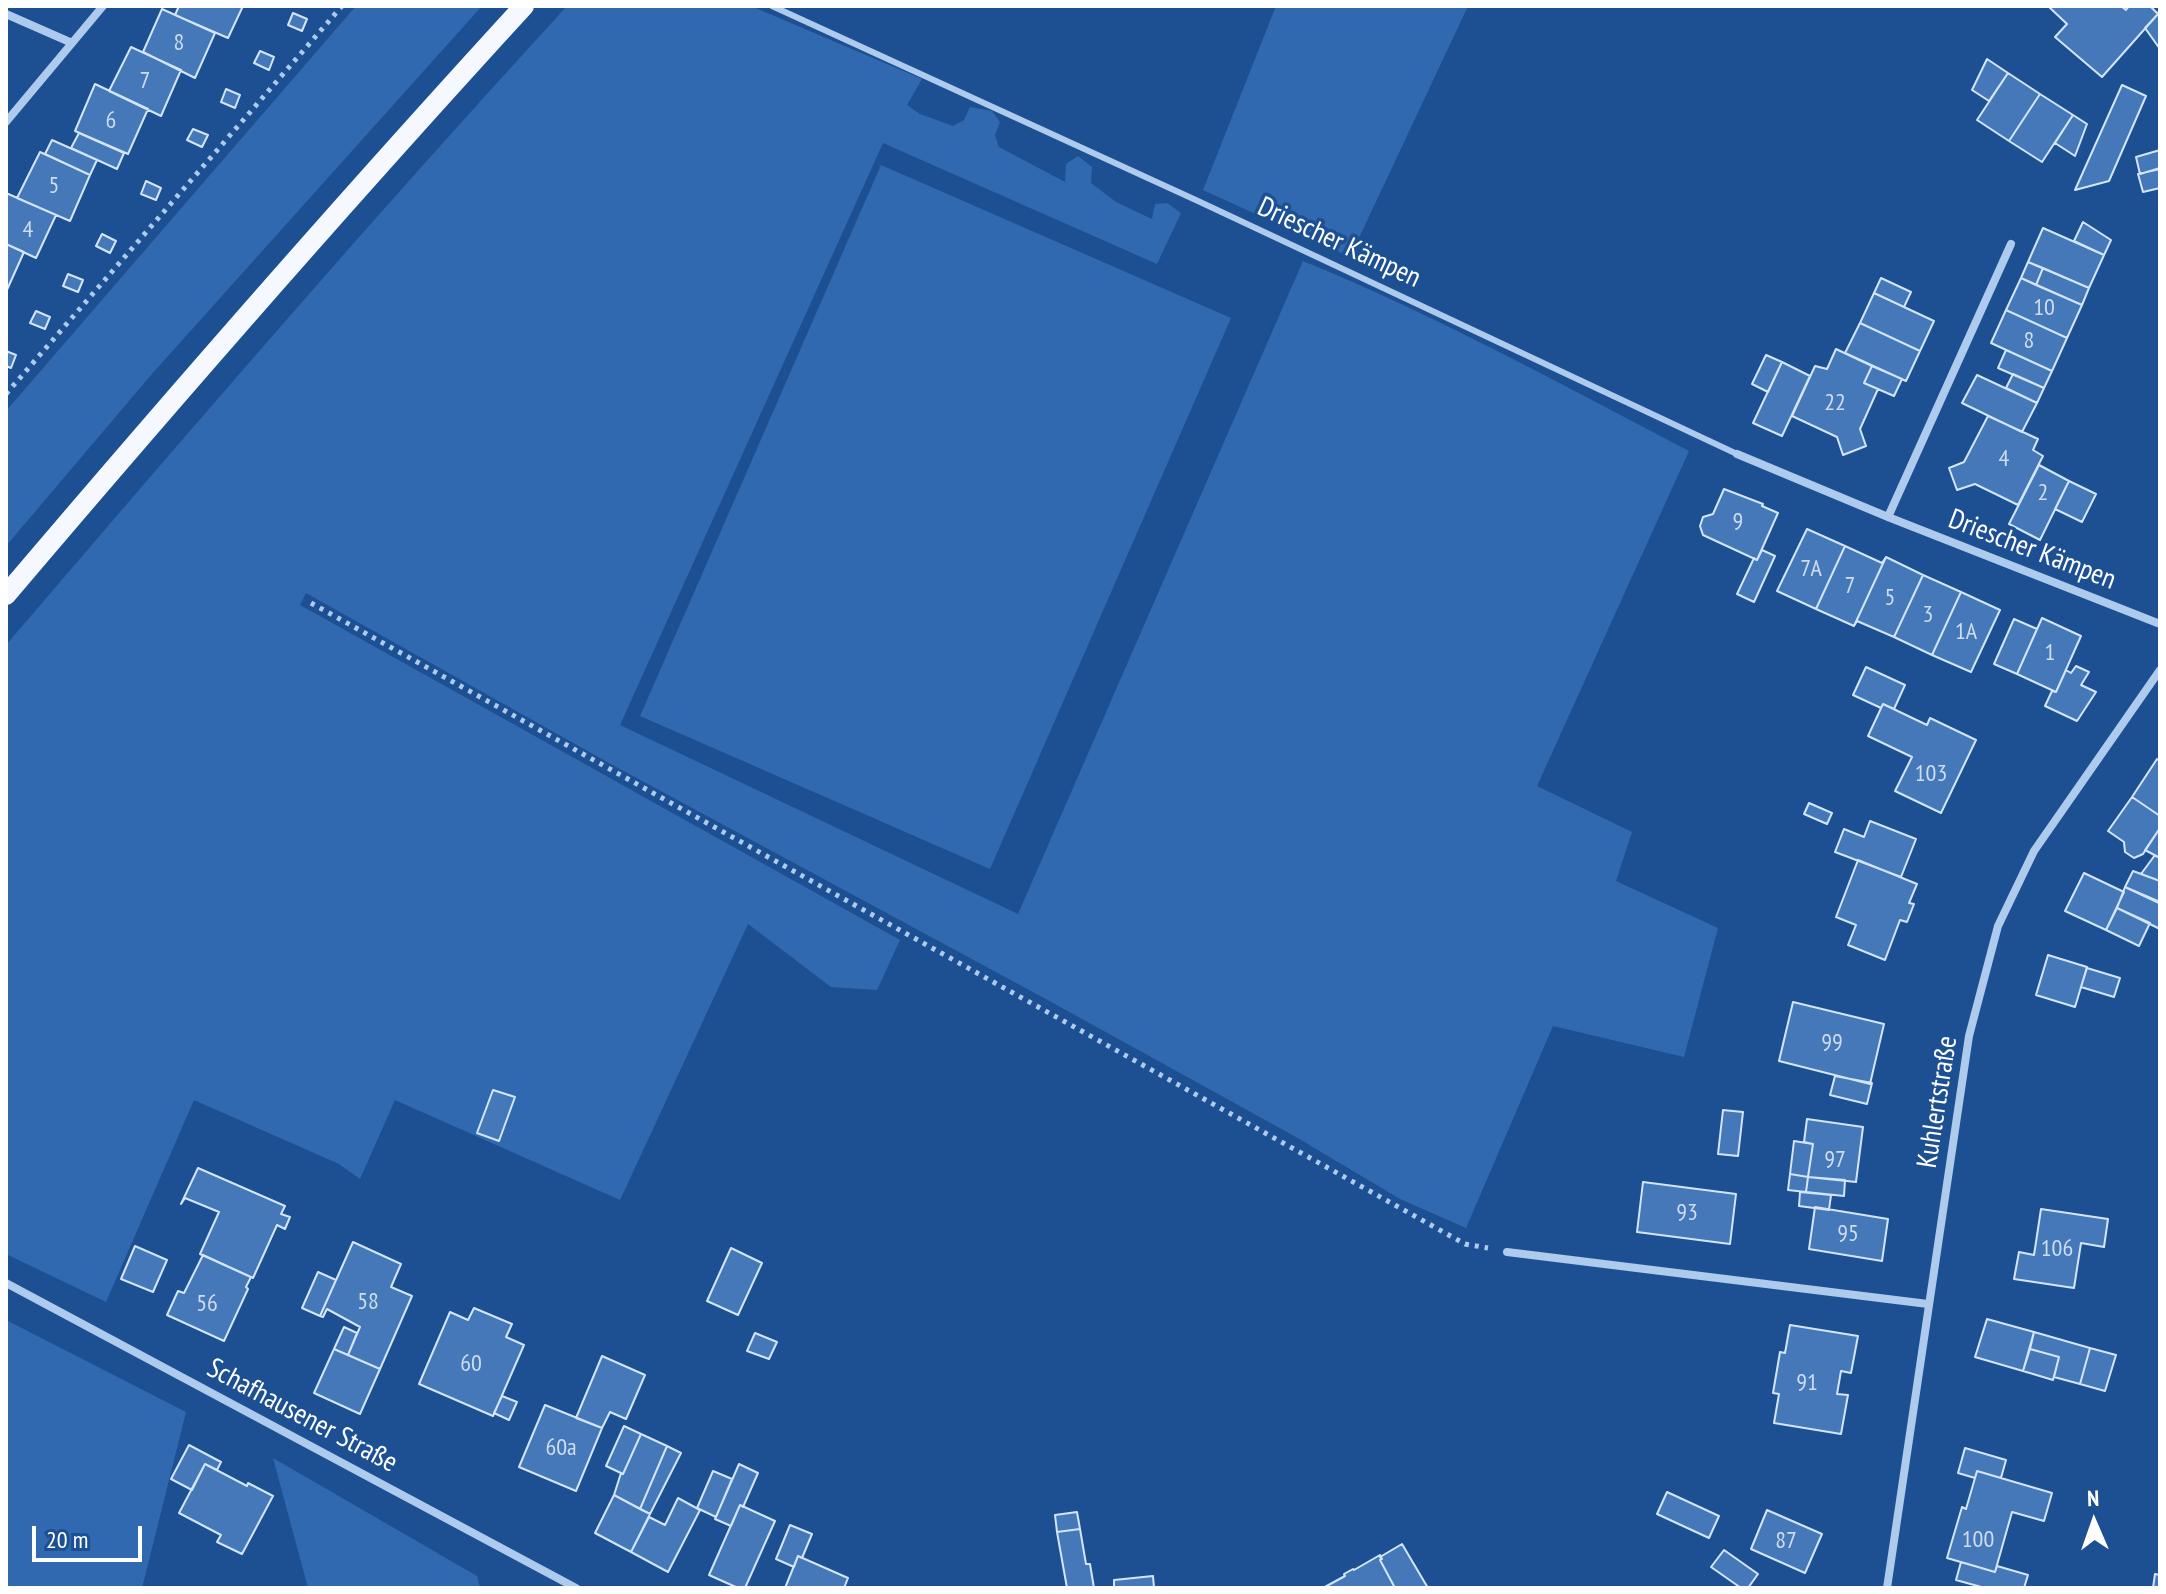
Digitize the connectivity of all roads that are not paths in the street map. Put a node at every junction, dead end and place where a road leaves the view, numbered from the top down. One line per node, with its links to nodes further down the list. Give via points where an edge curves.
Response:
1 (103, 6): 5 (street)
2 (524, 6): 10 (main road, via 173,398)
3 (772, 6): 8 (lane, Driescher Kämpen)
4 (6, 14): 5 (street)
5 (72, 43): 6 (street)
6 (6, 122)
7 (2011, 244): 9 (street)
8 (1737, 454): 9 (street, Driescher Kämpen)
9 (1888, 517): 11 (street, Driescher Kämpen)
10 (6, 595)
11 (2160, 624)
12 (2160, 670): 15 (street, Kuhlertstraße, via 2034,851 1998,926 1969,1036)
13 (1507, 1252): 15 (street)
14 (6, 1283): 16 (street, Schafhausener Straße)
15 (1928, 1304): 17 (street, Kuhlertstraße)
16 (576, 1588)
17 (1887, 1588)

